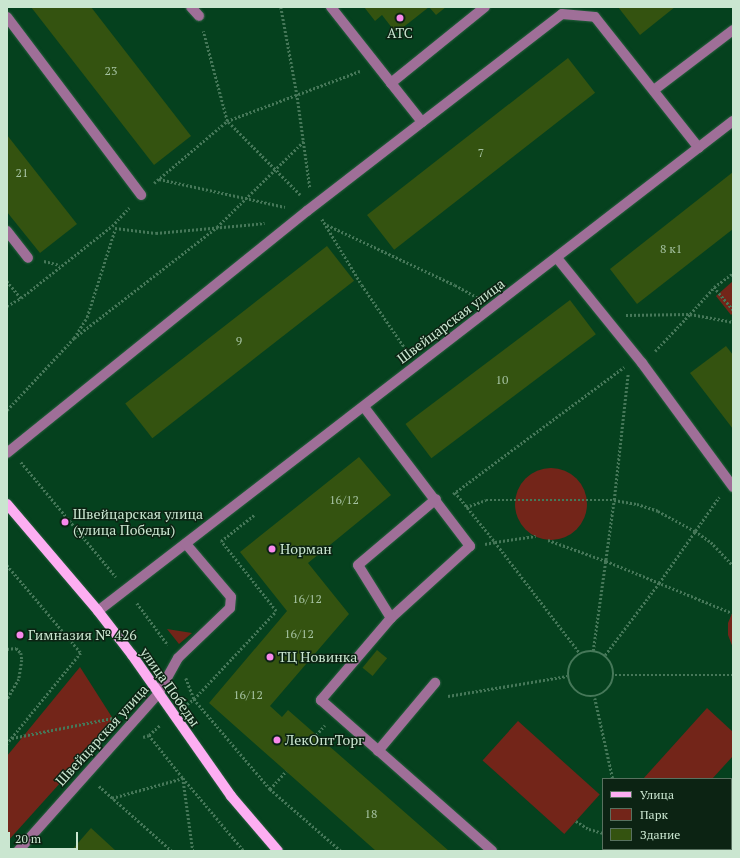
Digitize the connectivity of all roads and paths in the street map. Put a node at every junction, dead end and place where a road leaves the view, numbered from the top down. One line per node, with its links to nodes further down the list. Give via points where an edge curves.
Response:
1 (191, 7): 6 (street)
2 (281, 7): 12 (path)
3 (331, 7): 9 (street)
4 (485, 7): 10 (street)
5 (559, 11): 11 (street, via 595,17); 14 (street)
6 (199, 16)
7 (7, 17): 19 (street)
8 (733, 30): 11 (street)
9 (377, 65): 10 (street); 12 (path)
10 (391, 83): 14 (street)
11 (654, 90): 16 (street)
12 (297, 94): 15 (path); 17 (path, via 227,121)
13 (733, 121): 16 (street, Швейцарская улица)
14 (422, 122): 21 (street)
15 (304, 141): 17 (path); 21 (path)
16 (699, 148): 29 (street, Швейцарская улица)
17 (274, 170): 20 (path); 21 (path)
18 (159, 179): 20 (path)
19 (141, 195)
20 (247, 200): 21 (path); 25 (path)
21 (310, 209): 23 (path); 46 (street)
22 (270, 222): 25 (path)
23 (327, 225): 34 (path, via 455,285); 43 (path, via 362,285)
24 (112, 226): 26 (path)
25 (218, 227): 26 (path, via 156,234); 40 (path)
26 (115, 229): 40 (path, via 87,317)
27 (7, 231): 28 (street)
28 (28, 258)
29 (557, 258): 34 (street, Швейцарская улица); 37 (street)
30 (733, 273): 32 (path)
31 (7, 281): 33 (path)
32 (714, 287): 35 (path); 36 (path)
33 (21, 298)
34 (493, 307): 43 (street, Швейцарская улица)
35 (733, 310)
36 (690, 314): 37 (path); 39 (path); 41 (path)
37 (601, 315): 41 (street)
38 (733, 318): 39 (path)
39 (732, 322)
40 (74, 338): 45 (path)
41 (642, 363): 42 (path); 47 (street)
42 (629, 364): 48 (path); 49 (path)
43 (417, 365): 44 (street, Швейцарская улица)
44 (364, 407): 50 (street); 58 (street, Швейцарская улица)
45 (7, 410)
46 (9, 452): 64 (path)
47 (731, 485): 54 (path)
48 (455, 492): 50 (path); 52 (path)
49 (614, 500): 52 (path, via 486,500); 54 (path, via 658,511); 60 (path)
50 (438, 501): 59 (street); 67 (street, via 358,565)
51 (7, 504): 65 (main road, улица Победы)
52 (466, 507): 57 (path)
53 (258, 512): 79 (path, via 221,541 276,611)
54 (695, 531): 62 (path, via 711,542); 63 (path)
55 (536, 536): 57 (path)
56 (548, 540): 60 (path)
57 (495, 542): 59 (path); 70 (path)
58 (186, 544): 64 (street, Швейцарская улица); 72 (street, Швейцарская улица, via 231,598 230,608 223,617)
59 (470, 546): 67 (street)
60 (606, 561): 63 (path); 69 (path)
61 (7, 565): 84 (path, via 81,653)
62 (733, 566)
63 (659, 583): 66 (path); 71 (path)
64 (126, 590): 65 (street, Швейцарская улица); 72 (path)
65 (98, 611): 77 (main road, улица Победы)
66 (732, 613)
67 (391, 618): 86 (street, via 321,700)
68 (7, 649): 80 (path, via 16,648 22,653 19,679)
69 (594, 651): 70 (path); 71 (path)
70 (580, 653): 75 (path, via 571,663)
71 (605, 656): 73 (path, via 612,664)
72 (178, 658): 77 (street, Швейцарская улица); 79 (path)
73 (615, 675): 74 (path); 78 (path, via 609,689)
74 (733, 675)
75 (568, 676): 78 (path, via 570,686 577,693); 81 (path)
76 (435, 683): 81 (street)
77 (158, 694): 95 (street, Швейцарская улица); 99 (main road, улица Победы, via 231,796)
78 (595, 698): 89 (path)
79 (194, 699): 91 (path)
80 (7, 700)
81 (419, 701): 86 (street)
82 (115, 718): 84 (path)
83 (149, 735): 88 (path)
84 (12, 738): 85 (path)
85 (7, 744)
86 (378, 751): 101 (street)
87 (286, 771): 91 (path)
88 (183, 778): 92 (path); 97 (path); 98 (path)
89 (613, 778)
90 (97, 784): 92 (path)
91 (270, 789): 100 (path)
92 (112, 798): 96 (path)
93 (576, 821): 94 (path)
94 (602, 833)
95 (18, 851)
96 (172, 851)
97 (193, 851)
98 (244, 851)
99 (278, 851)
100 (341, 851)
101 (492, 851)

